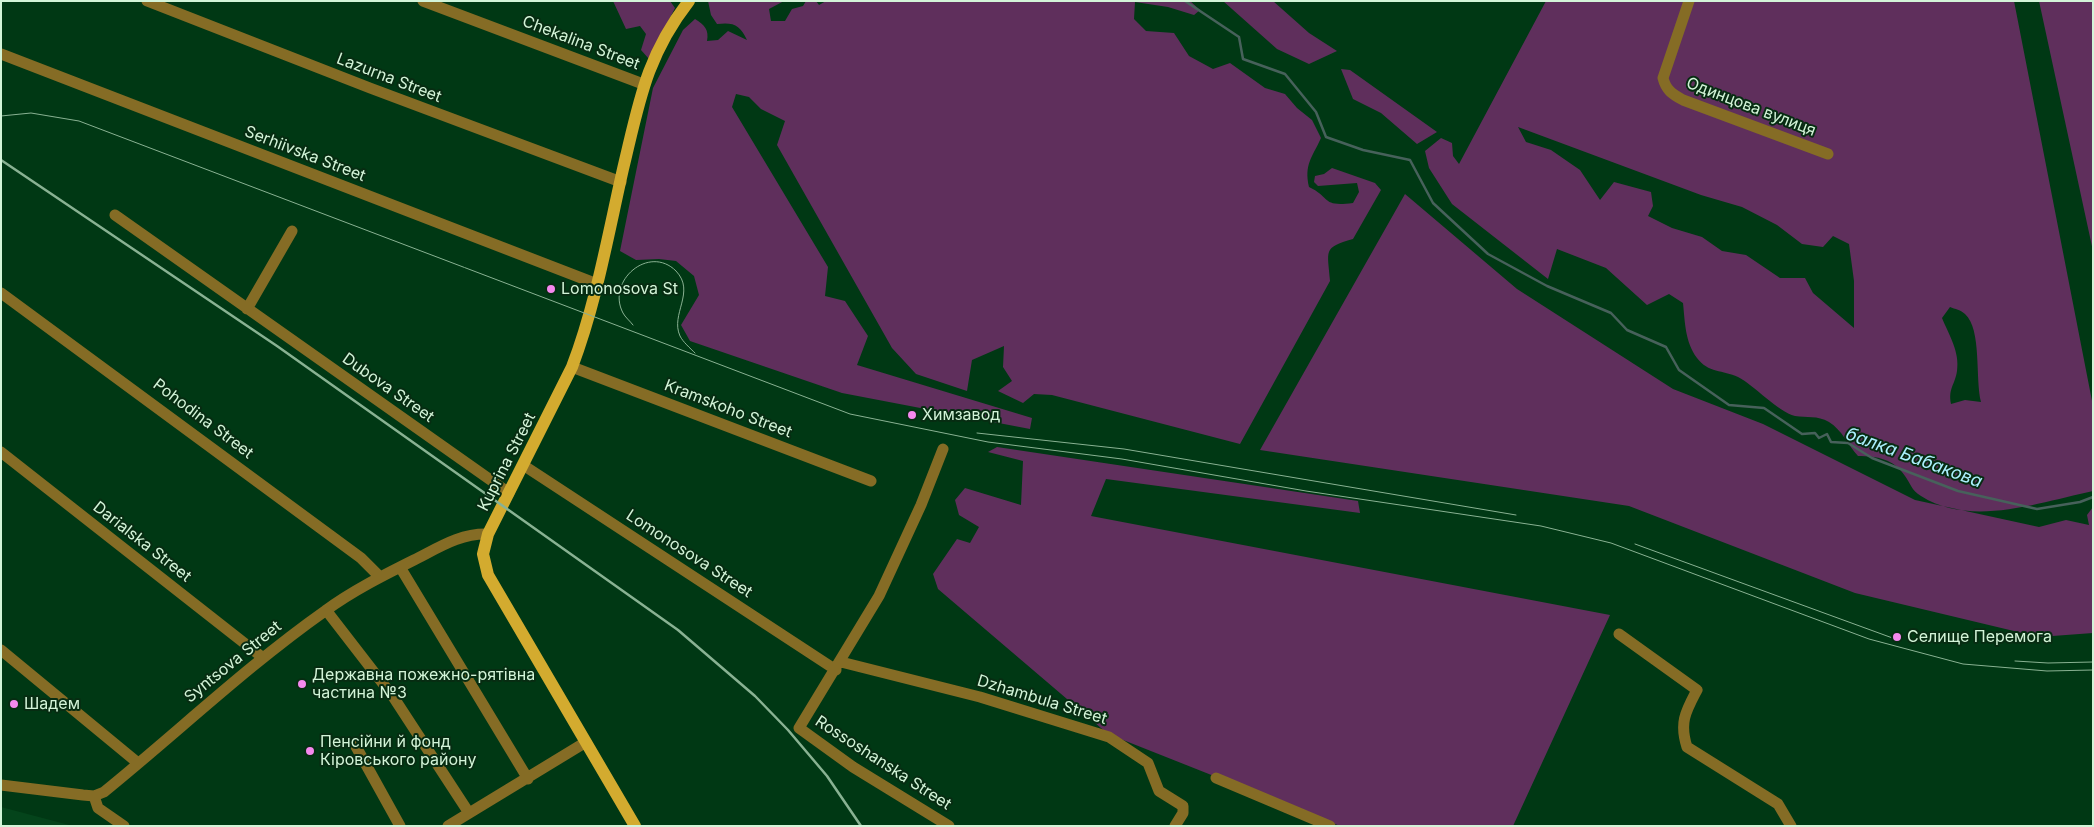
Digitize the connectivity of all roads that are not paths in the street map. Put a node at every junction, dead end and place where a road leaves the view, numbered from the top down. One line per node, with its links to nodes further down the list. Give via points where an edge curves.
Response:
1 (147, 1): 8 (street, Lazurna Street)
2 (423, 1): 6 (street, Chekalina Street)
3 (689, 1): 6 (main road, Kuprina Street, via 657,50)
4 (1689, 1): 7 (street, Одинцова вулиця, via 1663,78 1672,94)
5 (1, 54): 11 (street, Serhiivska Street)
6 (643, 84): 8 (main road, Kuprina Street)
7 (1828, 154)
8 (621, 182): 11 (main road, Kuprina Street)
9 (115, 215): 13 (street, Dubova Street)
10 (292, 231): 13 (street)
11 (597, 284): 14 (main road, Kuprina Street)
12 (1, 293): 22 (street, Pohodina Street, via 361,558)
13 (247, 309): 19 (street, Dubova Street)
14 (572, 368): 17 (main road, Kuprina Street); 18 (street, Kramskoho Street)
15 (943, 449): 27 (street, via 879,596)
16 (1, 452): 26 (street, Darialska Street)
17 (524, 465): 19 (main road, Kuprina Street); 27 (street, Lomonosova Street)
18 (871, 481)
19 (509, 493): 20 (main road, Kuprina Street)
20 (488, 534): 21 (street, Syntsova Street, via 462,536); 28 (main road, Kuprina Street, via 483,554 488,575)
21 (400, 567): 22 (street, Syntsova Street); 32 (street)
22 (380, 577): 23 (street, Syntsova Street)
23 (326, 610): 26 (street, Syntsova Street); 35 (street, via 394,698)
24 (1619, 634): 43 (street, via 1697,690 1684,716 1686,747 1778,804)
25 (1, 650): 30 (street)
26 (262, 658): 30 (street, Syntsova Street)
27 (838, 666): 40 (street, Rossoshanska Street, via 799,728); 41 (street, Dzhambula Street, via 980,697 1109,737 1148,763 1159,791 1183,806 1183,813)
28 (586, 742): 32 (street); 39 (main road, Kuprina Street)
29 (354, 743): 37 (street)
30 (138, 763): 34 (street, Syntsova Street, via 104,792)
31 (1216, 778): 42 (street)
32 (528, 779): 35 (street)
33 (1, 785): 34 (street)
34 (94, 796): 36 (street, via 98,808)
35 (469, 813): 38 (street)
36 (124, 826)
37 (400, 826)
38 (448, 826)
39 (635, 826)
40 (949, 826)
41 (1175, 826)
42 (1330, 826)
43 (1791, 826)

